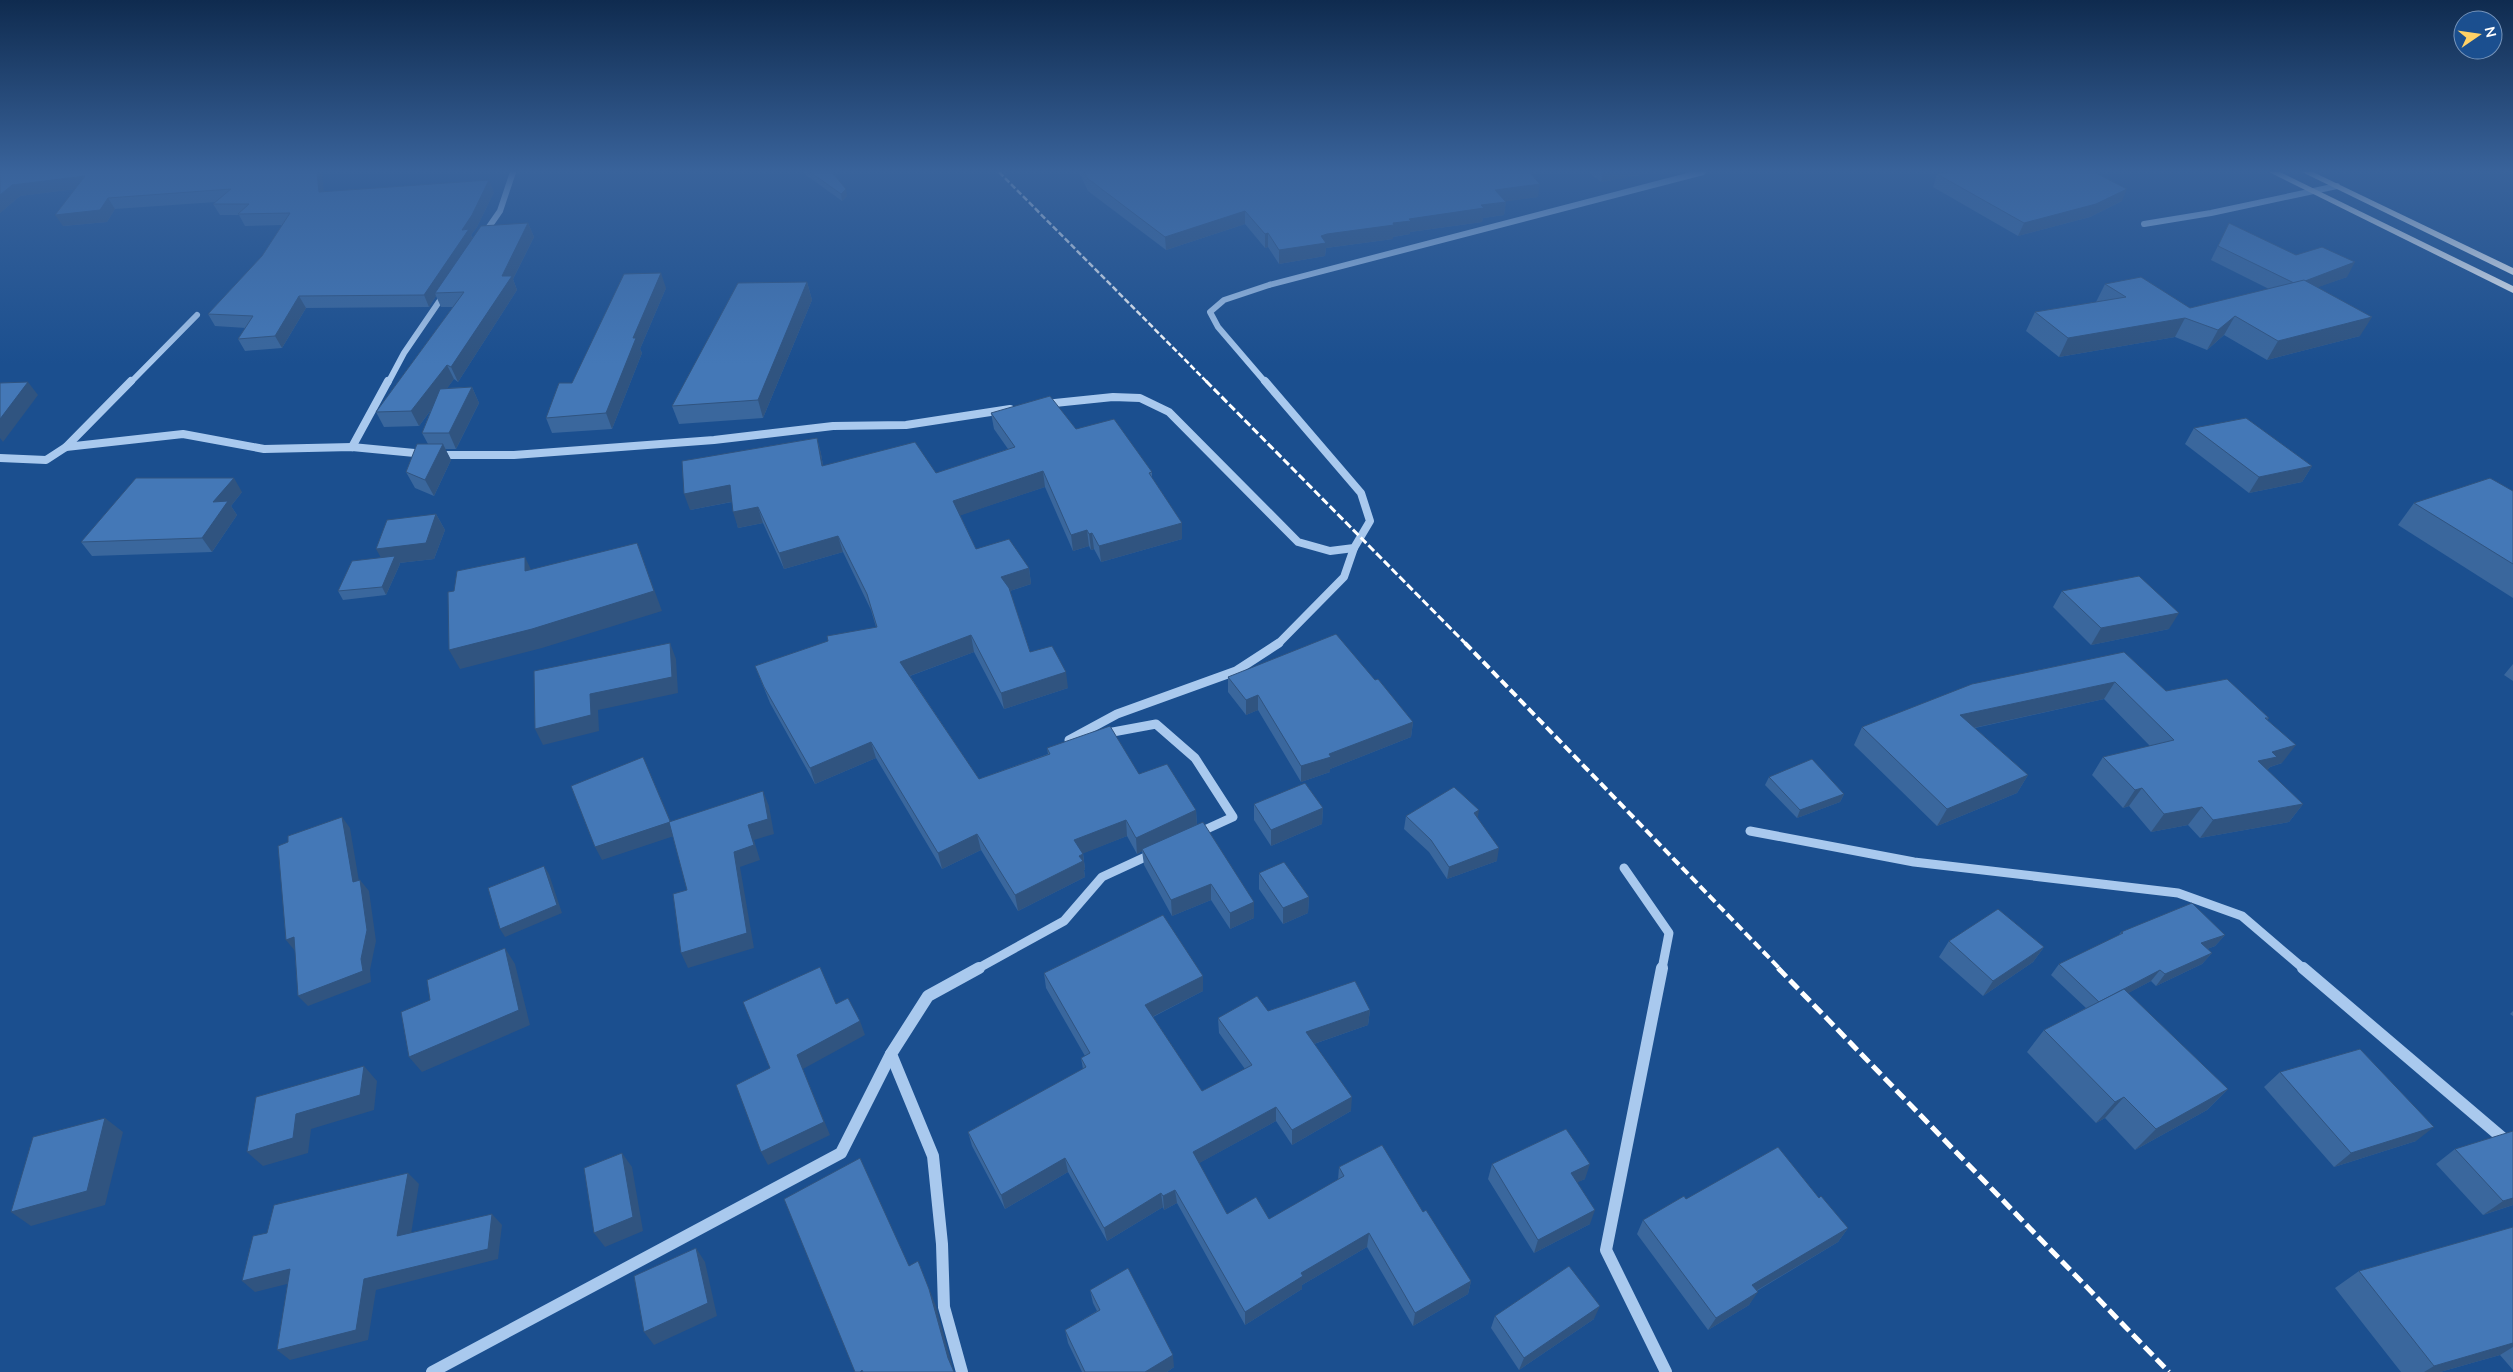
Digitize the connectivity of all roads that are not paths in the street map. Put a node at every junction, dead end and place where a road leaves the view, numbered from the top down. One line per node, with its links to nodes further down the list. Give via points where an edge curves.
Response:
1 (483, 236): 5 (street)
2 (1457, 236): 15 (street, via 1269,285 1224,300 1210,312 1218,327 1361,493 1370,521)
3 (2403, 236): 8 (highway)
4 (2439, 236): 6 (highway)
5 (479, 242)
6 (2513, 272)
7 (447, 290): 13 (street, via 404,353)
8 (2513, 290)
9 (197, 315): 12 (street)
10 (1037, 405): 15 (street, via 1113,396 1140,398 1169,412 1298,542 1330,550)
11 (1018, 408): 13 (street, via 906,425 833,426 714,440 514,455 430,455)
12 (66, 447): 13 (street, via 183,434 264,449); 14 (street, via 46,460)
13 (352, 447)
14 (0, 458)
15 (1354, 548): 17 (street, via 1344,577 1277,645 1236,671 1117,714 1069,740 1156,724 1195,758 1233,817)
16 (1750, 831): 21 (street, via 1914,862 2178,892 2242,916)
17 (1190, 837)
18 (1163, 849): 20 (street, via 1102,877 1064,921 928,996)
19 (1624, 868): 24 (street, via 1669,933 1606,1250)
20 (891, 1054): 22 (street, via 841,1152); 23 (street, via 933,1156 942,1244 944,1307)
21 (2513, 1147)
22 (432, 1372)
23 (962, 1372)
24 (1666, 1372)

